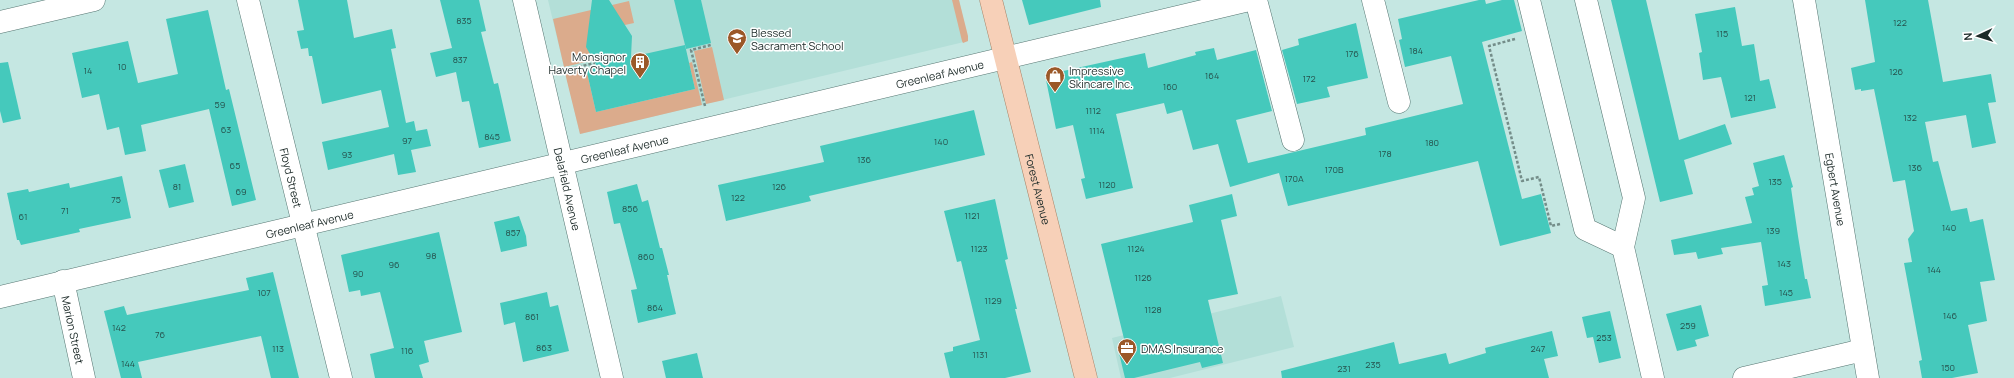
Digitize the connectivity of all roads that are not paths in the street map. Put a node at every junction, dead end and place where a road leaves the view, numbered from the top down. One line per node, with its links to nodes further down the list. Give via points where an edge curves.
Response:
1 (94, 0): 11 (street)
2 (248, 0): 16 (street, Floyd Street)
3 (524, 0): 15 (street, Delafield Avenue)
4 (991, 0): 12 (main road, Forest Avenue)
5 (1250, 0): 12 (street, Greenleaf Avenue)
6 (1256, 0): 14 (street)
7 (1373, 0): 13 (street)
8 (1529, 0): 17 (street, via 1585,229)
9 (1586, 0): 17 (street, via 1634,198)
10 (1804, 0): 20 (street, Egbert Avenue)
11 (0, 22)
12 (1006, 58): 15 (street, Greenleaf Avenue); 24 (main road, Forest Avenue)
13 (1399, 102)
14 (1293, 140)
15 (561, 164): 16 (street, Greenleaf Avenue); 23 (street, Delafield Avenue)
16 (303, 224): 18 (street, Greenleaf Avenue); 22 (street, Floyd Street)
17 (1623, 247): 25 (street)
18 (63, 281): 19 (street, Greenleaf Avenue); 21 (street, Marion Street)
19 (0, 297)
20 (1863, 350): 26 (street); 27 (street, Egbert Avenue)
21 (84, 378)
22 (341, 378)
23 (612, 378)
24 (1086, 378)
25 (1653, 378)
26 (1744, 378)
27 (1868, 378)

